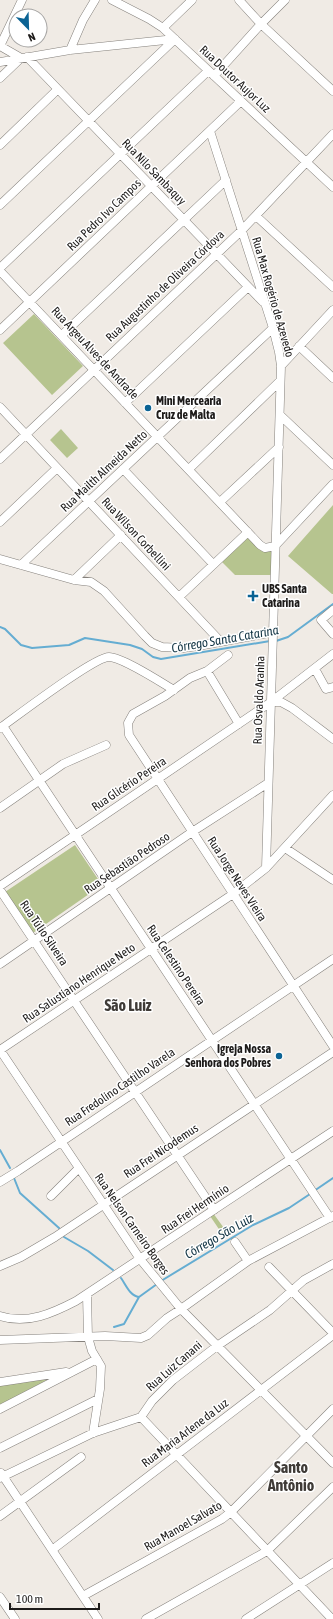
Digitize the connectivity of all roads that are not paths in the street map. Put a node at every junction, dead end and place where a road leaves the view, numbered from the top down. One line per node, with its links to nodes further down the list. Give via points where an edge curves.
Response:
1 (22, 0): 10 (street)
2 (95, 0): 11 (street)
3 (112, 0): 8 (street, Rua Doutor Aujor Luz)
4 (192, 0): 8 (street)
5 (239, 0): 7 (street)
6 (285, 0): 7 (street)
7 (261, 24): 14 (street); 17 (street)
8 (163, 28): 9 (street, Rua Doutor Aujor Luz)
9 (175, 39): 11 (street); 14 (street, Rua Doutor Aujor Luz); 19 (street)
10 (0, 46): 12 (street, Rua Nilo Sambaquy)
11 (70, 50): 12 (street)
12 (24, 57): 13 (street); 15 (street); 16 (street, Rua Nilo Sambaquy)
13 (0, 62)
14 (211, 73): 18 (street, Rua Doutor Aujor Luz); 23 (street)
15 (0, 78)
16 (58, 90): 19 (street, Rua Nilo Sambaquy); 22 (street)
17 (333, 92)
18 (241, 101): 20 (street, Rua Pedro Ivo Campos); 24 (street, Rua Doutor Aujor Luz)
19 (88, 122): 23 (street, Rua Nilo Sambaquy); 28 (street)
20 (210, 130): 25 (street, Rua Max Rogério de Azevedo); 26 (street, Rua Pedro Ivo Campos)
21 (333, 134): 24 (street, Rua Augustinho de Oliveira Córdova)
22 (0, 145)
23 (120, 154): 26 (street, Rua Nilo Sambaquy); 33 (street)
24 (306, 162): 27 (street, Rua Doutor Aujor Luz); 29 (street, Rua Augustinho de Oliveira Córdova)
25 (226, 180): 30 (street); 31 (street, Rua Max Rogério de Azevedo)
26 (151, 187): 30 (street, Rua Nilo Sambaquy); 36 (street, Rua Pedro Ivo Campos)
27 (333, 187)
28 (0, 206)
29 (256, 216): 31 (street, Rua Augustinho de Oliveira Córdova); 35 (street)
30 (184, 220): 32 (street, Rua Nilo Sambaquy); 41 (street)
31 (242, 230): 32 (street, Rua Augustinho de Oliveira Córdova); 37 (street, Rua Max Rogério de Azevedo)
32 (216, 254): 34 (street, Rua Nilo Sambaquy); 44 (street, Rua Augustinho de Oliveira Córdova)
33 (0, 270): 36 (street, Rua Argeu Alves de Andrade)
34 (248, 287): 37 (street, Rua Nilo Sambaquy); 47 (street)
35 (333, 287)
36 (30, 302): 40 (street, Rua Pedro Ivo Campos); 41 (street, Rua Argeu Alves de Andrade)
37 (265, 304): 39 (street, Rua Max Rogério de Azevedo)
38 (333, 310): 42 (street)
39 (272, 328): 43 (street, Rua Max Rogério de Azevedo); 51 (street, Rua Mailth Almeida Netto)
40 (0, 330)
41 (62, 335): 44 (street, Rua Argeu Alves de Andrade)
42 (299, 346): 43 (street); 45 (street)
43 (281, 366): 46 (street, Rua Max Rogério de Azevedo)
44 (94, 370): 47 (street, Rua Argeu Alves de Andrade); 50 (street, Rua Augustinho de Oliveira Córdova)
45 (333, 378)
46 (280, 381): 49 (street, Rua Max Rogério de Azevedo); 56 (street)
47 (126, 403): 51 (street, Rua Argeu Alves de Andrade)
48 (0, 407): 50 (street, Rua Wilson Corbellini)
49 (280, 415): 52 (street, Rua Max Rogério de Azevedo); 54 (street)
50 (26, 434): 53 (street, Rua Augustinho de Oliveira Córdova); 55 (street, Rua Wilson Corbellini)
51 (158, 437): 56 (street, Rua Argeu Alves de Andrade); 57 (street, Rua Mailth Almeida Netto)
52 (279, 447): 60 (street); 64 (street, Rua Max Rogério de Azevedo)
53 (0, 459)
54 (333, 465)
55 (57, 468): 59 (street, Rua Wilson Corbellini); 61 (street)
56 (188, 469): 60 (street, Rua Argeu Alves de Andrade)
57 (123, 470): 59 (street, Rua Mailth Almeida Netto); 66 (street)
58 (333, 484): 64 (street)
59 (89, 501): 63 (street, Rua Wilson Corbellini); 67 (street, Rua Mailth Almeida Netto)
60 (220, 502): 62 (street, Rua Argeu Alves de Andrade)
61 (0, 522)
62 (248, 532): 64 (street, Rua Argeu Alves de Andrade, via 265,548); 66 (street)
63 (120, 535): 68 (street); 69 (street, Rua Wilson Corbellini)
64 (275, 546): 71 (street, Rua Osvaldo Aranha)
65 (0, 559): 67 (street)
66 (214, 564): 69 (street)
67 (21, 565): 68 (street)
68 (74, 580): 73 (street, via 91,582 98,586 152,643 183,648)
69 (179, 597): 73 (street, Rua Wilson Corbellini)
70 (333, 610): 72 (street, via 320,620)
71 (274, 634): 73 (street); 80 (street, Rua Osvaldo Aranha)
72 (333, 634)
73 (221, 642)
74 (228, 654): 77 (street)
75 (333, 654): 76 (street, Rua Glicério Pereira)
76 (315, 669): 78 (street, via 326,689); 80 (street, Rua Glicério Pereira)
77 (207, 671): 79 (street, via 190,678); 81 (street)
78 (333, 687)
79 (174, 690): 82 (street, via 120,660 103,658); 85 (street, Rua Jorge Neves Vieira, via 133,714 128,723 131,739)
80 (271, 702): 81 (street, Rua Glicério Pereira); 83 (street, via 281,702 292,708); 87 (street, Rua Osvaldo Aranha)
81 (239, 724): 85 (street, Rua Glicério Pereira)
82 (1, 727): 86 (street, Rua Celestino Pereira)
83 (333, 739)
84 (106, 745): 86 (street, via 67,762)
85 (158, 779): 90 (street, Rua Jorge Neves Vieira); 91 (street, Rua Glicério Pereira)
86 (39, 781): 89 (street); 91 (street, Rua Celestino Pereira)
87 (268, 783): 90 (street, Rua Sebastião Pedroso); 93 (street, Rua Osvaldo Aranha)
88 (333, 795): 92 (street, Rua Salustiano Henrique Neto)
89 (0, 808)
90 (192, 832): 96 (street, Rua Sebastião Pedroso); 98 (street, Rua Jorge Neves Vieira)
91 (75, 835): 95 (street, Rua Glicério Pereira); 96 (street, Rua Celestino Pereira)
92 (285, 848): 93 (street, Rua Salustiano Henrique Neto); 94 (street)
93 (266, 868): 98 (street, Rua Salustiano Henrique Neto)
94 (333, 880)
95 (0, 886)
96 (111, 888): 99 (street, Rua Sebastião Pedroso); 100 (street, Rua Celestino Pereira)
97 (0, 890): 99 (street, Rua Túlio Silveira)
98 (233, 894): 100 (street, Rua Salustiano Henrique Neto); 103 (street, Rua Jorge Neves Vieira)
99 (34, 941): 102 (street, Rua Sebastião Pedroso); 104 (street, Rua Túlio Silveira)
100 (151, 949): 104 (street, Rua Salustiano Henrique Neto); 105 (street, Rua Celestino Pereira)
101 (333, 959): 103 (street, Rua Fredolino Castilho Varela)
102 (0, 964)
103 (293, 985): 105 (street, Rua Fredolino Castilho Varela); 106 (street, Rua Jorge Neves Vieira)
104 (74, 1000): 107 (street, Rua Salustiano Henrique Neto); 109 (street, Rua Túlio Silveira)
105 (212, 1040): 109 (street, Rua Fredolino Castilho Varela); 110 (street, Rua Celestino Pereira)
106 (333, 1046)
107 (0, 1050): 112 (street, Rua Nelson Carneiro Borges)
108 (333, 1052): 110 (street, Rua Frei Nicodemus)
109 (134, 1092): 112 (street, Rua Fredolino Castilho Varela); 113 (street, Rua Túlio Silveira)
110 (254, 1104): 113 (street, Rua Frei Nicodemus); 114 (street, Rua Celestino Pereira)
111 (333, 1131): 114 (street, Rua Frei Hermínio)
112 (61, 1141): 115 (street, Rua Nelson Carneiro Borges); 116 (street, Rua Fredolino Castilho Varela)
113 (177, 1155): 118 (street, Rua Frei Nicodemus); 119 (street, Rua Túlio Silveira)
114 (291, 1159): 119 (street, Rua Frei Hermínio); 120 (street, Rua Celestino Pereira)
115 (79, 1168): 117 (street); 118 (street, Rua Nelson Carneiro Borges)
116 (0, 1182)
117 (51, 1196)
118 (104, 1204): 122 (street, Rua Nelson Carneiro Borges); 125 (street, Rua Frei Nicodemus, via 37,1248)
119 (214, 1210): 122 (street, Rua Frei Hermínio)
120 (332, 1217): 123 (street)
121 (235, 1242): 123 (street)
122 (140, 1259): 128 (street, Rua Frei Hermínio); 129 (street, Rua Nelson Carneiro Borges)
123 (248, 1262): 129 (street)
124 (333, 1264): 127 (street, Rua Luiz Canani, via 313,1274)
125 (0, 1266)
126 (269, 1268): 127 (street)
127 (291, 1290): 131 (street); 134 (street, Rua Luiz Canani, via 270,1310)
128 (86, 1295): 130 (street, Rua Frei Hermínio, via 65,1307 35,1318); 132 (street)
129 (181, 1309): 132 (street, via 145,1337); 134 (street, Rua Nelson Carneiro Borges)
130 (0, 1316)
131 (333, 1334): 138 (street, Rua Maria Arlene da Luz)
132 (88, 1337): 133 (street); 135 (street)
133 (0, 1340)
134 (217, 1346): 138 (street, Rua Nelson Carneiro Borges); 142 (street, Rua Luiz Canani, via 162,1390)
135 (97, 1359): 136 (street); 139 (street, via 101,1366)
136 (75, 1370): 137 (street); 140 (street)
137 (0, 1382)
138 (261, 1390): 144 (street, Rua Nelson Carneiro Borges); 146 (street, Rua Maria Arlene da Luz)
139 (98, 1398): 143 (street); 145 (street)
140 (0, 1409)
141 (333, 1409): 144 (street, Rua Manoel Salvato)
142 (141, 1417): 143 (street); 146 (street)
143 (93, 1433): 149 (street)
144 (306, 1436): 148 (street, Rua Nelson Carneiro Borges); 152 (street, Rua Manoel Salvato)
145 (0, 1448)
146 (176, 1455): 152 (street); 154 (street, Rua Maria Arlene da Luz)
147 (81, 1457): 151 (street)
148 (333, 1463)
149 (1, 1476): 151 (street)
150 (333, 1487): 155 (street)
151 (20, 1502): 153 (street); 154 (street)
152 (231, 1512): 155 (street); 158 (street, Rua Manoel Salvato)
153 (0, 1516)
154 (52, 1550): 158 (street)
155 (267, 1551): 157 (street); 162 (street)
156 (333, 1563): 157 (street)
157 (300, 1585): 163 (street); 164 (street)
158 (82, 1596): 161 (street)
159 (0, 1597): 160 (street)
160 (15, 1619)
161 (98, 1619)
162 (146, 1619)
163 (246, 1619)
164 (332, 1619)

